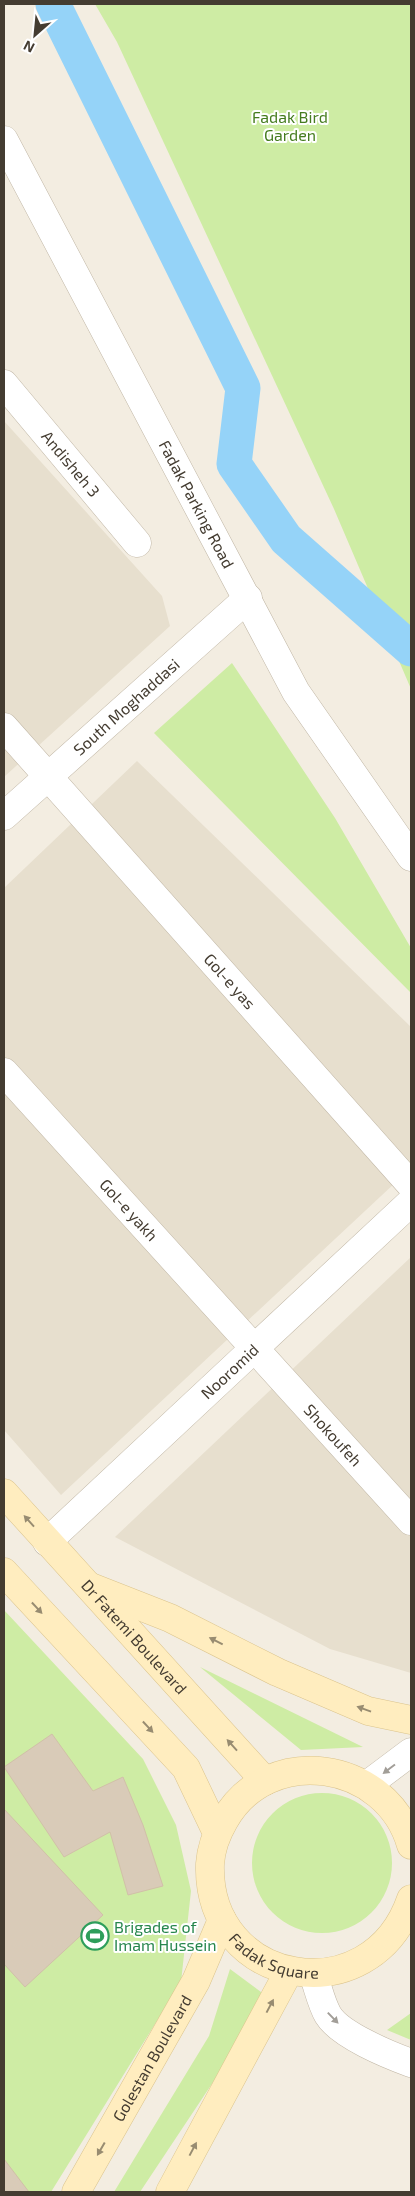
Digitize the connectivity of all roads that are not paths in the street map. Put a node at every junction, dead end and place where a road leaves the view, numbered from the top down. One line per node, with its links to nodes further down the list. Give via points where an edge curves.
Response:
1 (4, 140): 4 (street, Fadak Parking Road)
2 (4, 384): 3 (street, Andisheh 3)
3 (137, 543)
4 (248, 598): 6 (street, South Moghaddasi); 8 (street, Fadak Parking Road, via 296,692)
5 (4, 727): 6 (street, Gol-e yas)
6 (48, 777): 7 (street, South Moghaddasi); 10 (street, Gol-e yas)
7 (4, 816)
8 (411, 857)
9 (4, 1072): 12 (street, Gol-e yakh)
10 (411, 1185)
11 (411, 1202): 12 (street, Nooromid)
12 (254, 1349): 14 (street, Shokoufeh); 15 (street, Nooromid)
13 (4, 1493): 15 (main road, Dr Fatemi Boulevard, one-way to 13)
14 (411, 1521)
15 (47, 1542): 17 (main road, Dr Fatemi Boulevard)
16 (4, 1572): 22 (main road, one-way to 22, via 186,1768)
17 (86, 1585): 18 (main road, one-way to 17, via 368,1711 277,1672 170,1618); 20 (main road, Dr Fatemi Boulevard, one-way to 17)
18 (411, 1720)
19 (411, 1752): 21 (street, one-way to 21)
20 (265, 1781): 21 (main road, Fadak Square, via 290,1772 316,1769 342,1774); 22 (main road, Fadak Square, via 245,1794)
21 (367, 1785): 23 (main road, Fadak Square, via 397,1814 408,1832)
22 (217, 1833): 25 (main road, Fadak Square, via 210,1862 211,1885)
23 (411, 1845)
24 (411, 1899): 26 (main road, Fadak Square, via 394,1935 377,1952 336,1972)
25 (222, 1920): 26 (main road, Fadak Square, via 239,1944 262,1961); 28 (main road, Golestan Boulevard, one-way to 28, via 196,1982)
26 (301, 1973): 27 (street, one-way to 27, via 328,2016 377,2050); 29 (main road, one-way to 26)
27 (411, 2063)
28 (76, 2192)
29 (170, 2192)

